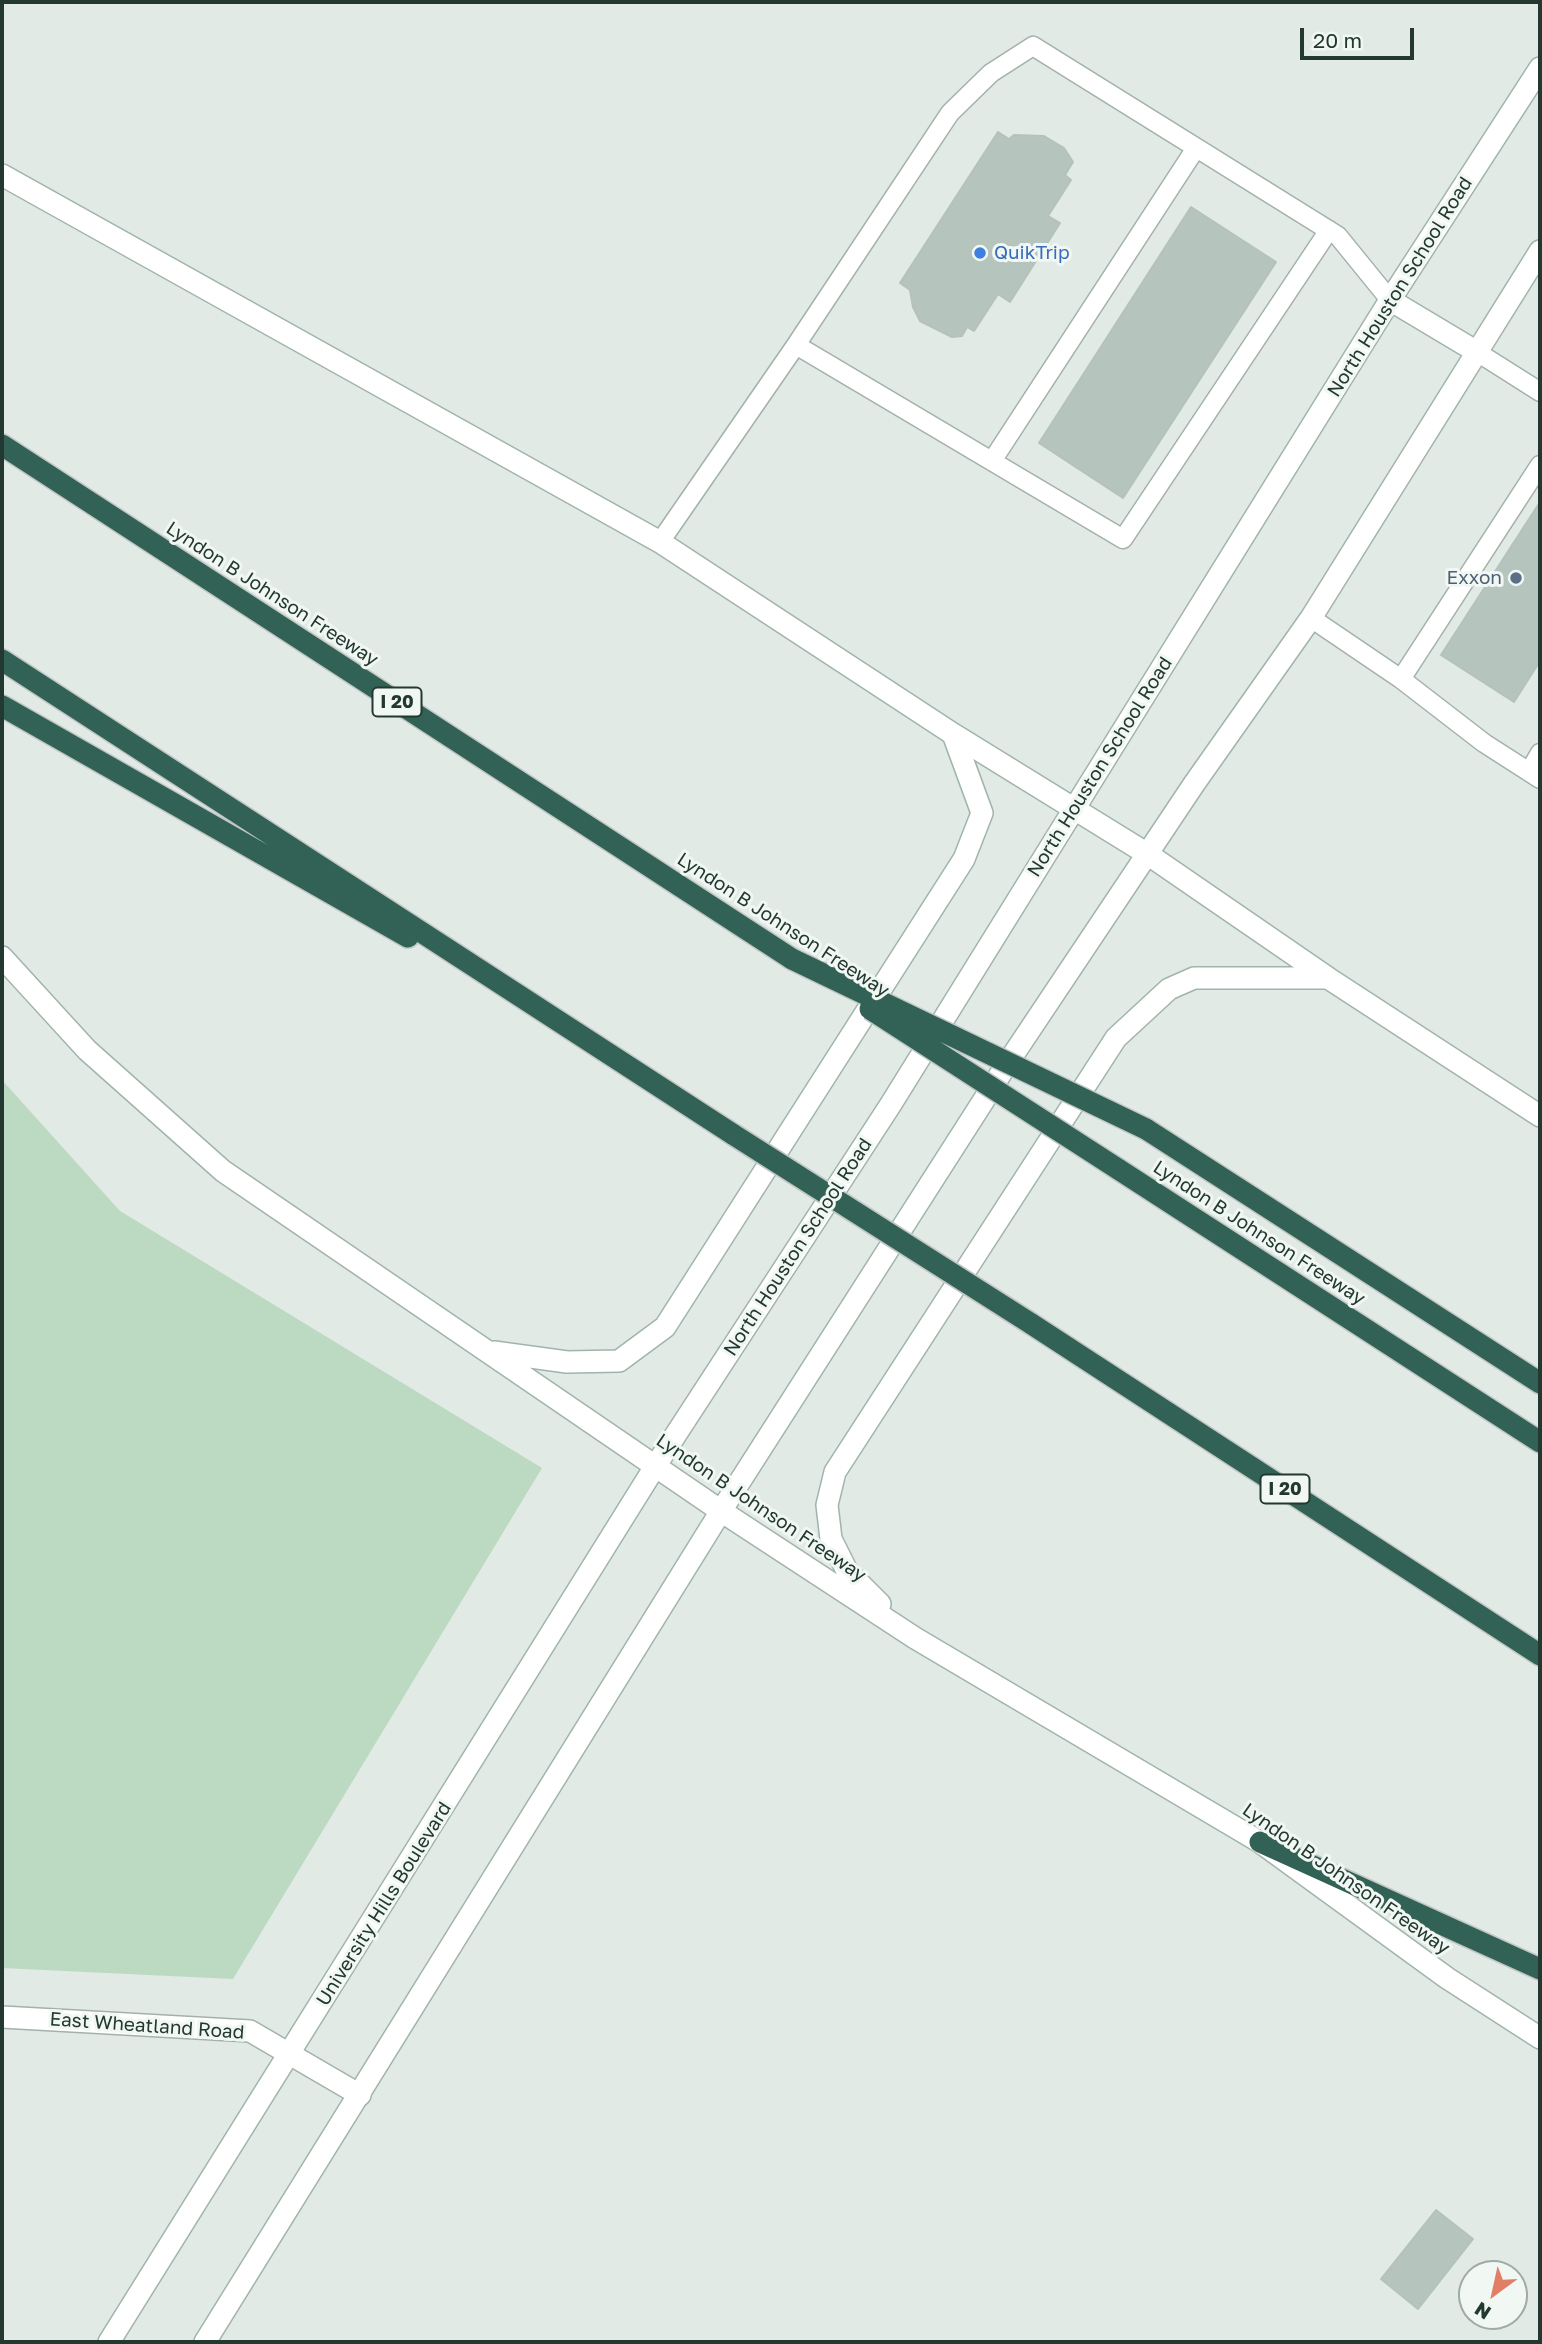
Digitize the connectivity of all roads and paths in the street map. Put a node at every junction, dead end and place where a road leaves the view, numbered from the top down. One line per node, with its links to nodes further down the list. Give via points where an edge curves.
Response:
1 (1540, 68): 6 (main road, North Houston School Road)
2 (1196, 148): 4 (lane); 7 (lane, via 1032,46 991,73 950,113); 11 (lane)
3 (2, 175): 13 (main road)
4 (1329, 230): 6 (lane); 11 (lane, via 1123,538)
5 (1540, 251): 8 (main road)
6 (1390, 300): 8 (main road); 21 (main road, North Houston School Road)
7 (796, 345): 11 (lane); 13 (lane)
8 (1478, 352): 9 (lane); 14 (main road)
9 (1540, 392)
10 (2, 445): 24 (highway, Lyndon B Johnson Freeway / I 20)
11 (992, 461)
12 (1540, 465): 16 (lane)
13 (660, 542): 18 (main road)
14 (1311, 618): 16 (lane); 22 (main road)
15 (2, 660): 26 (highway, I 20)
16 (1401, 679): 20 (lane)
17 (2, 706): 26 (highway)
18 (953, 734): 21 (main road); 28 (main road, via 982,813 964,859 666,1326 619,1361 567,1362)
19 (1540, 753): 20 (lane)
20 (1534, 775)
21 (1074, 810): 22 (main road); 31 (main road, North Houston School Road, via 891,1104)
22 (1149, 855): 25 (main road); 32 (main road, via 1005,1067)
23 (2, 957): 28 (main road, Lyndon B Johnson Freeway, via 87,1050 223,1171)
24 (792, 959): 29 (highway, bridge, via 1146,1129); 30 (highway, Lyndon B Johnson Freeway / I 20, bridge)
25 (1328, 978): 27 (main road); 33 (main road, via 1194,978 1169,989 1116,1038 835,1472 827,1505 831,1539 847,1571)
26 (611, 1053): 34 (highway, I 20, bridge)
27 (1540, 1116)
28 (488, 1351): 31 (main road, Lyndon B Johnson Freeway)
29 (1540, 1383)
30 (1540, 1442)
31 (656, 1465): 32 (main road, Lyndon B Johnson Freeway); 39 (main road, University Hills Boulevard)
32 (721, 1511): 33 (main road, Lyndon B Johnson Freeway); 40 (main road)
33 (915, 1638): 35 (main road, Lyndon B Johnson Freeway)
34 (1540, 1655)
35 (1260, 1842): 36 (highway); 38 (main road, Lyndon B Johnson Freeway, via 1447,1978)
36 (1540, 1969)
37 (2, 2017): 39 (main road, East Wheatland Road, via 250,2031)
38 (1540, 2038)
39 (291, 2053): 40 (main road, East Wheatland Road); 41 (main road, University Hills Boulevard)
40 (360, 2095): 42 (main road)
41 (109, 2342)
42 (205, 2342)

